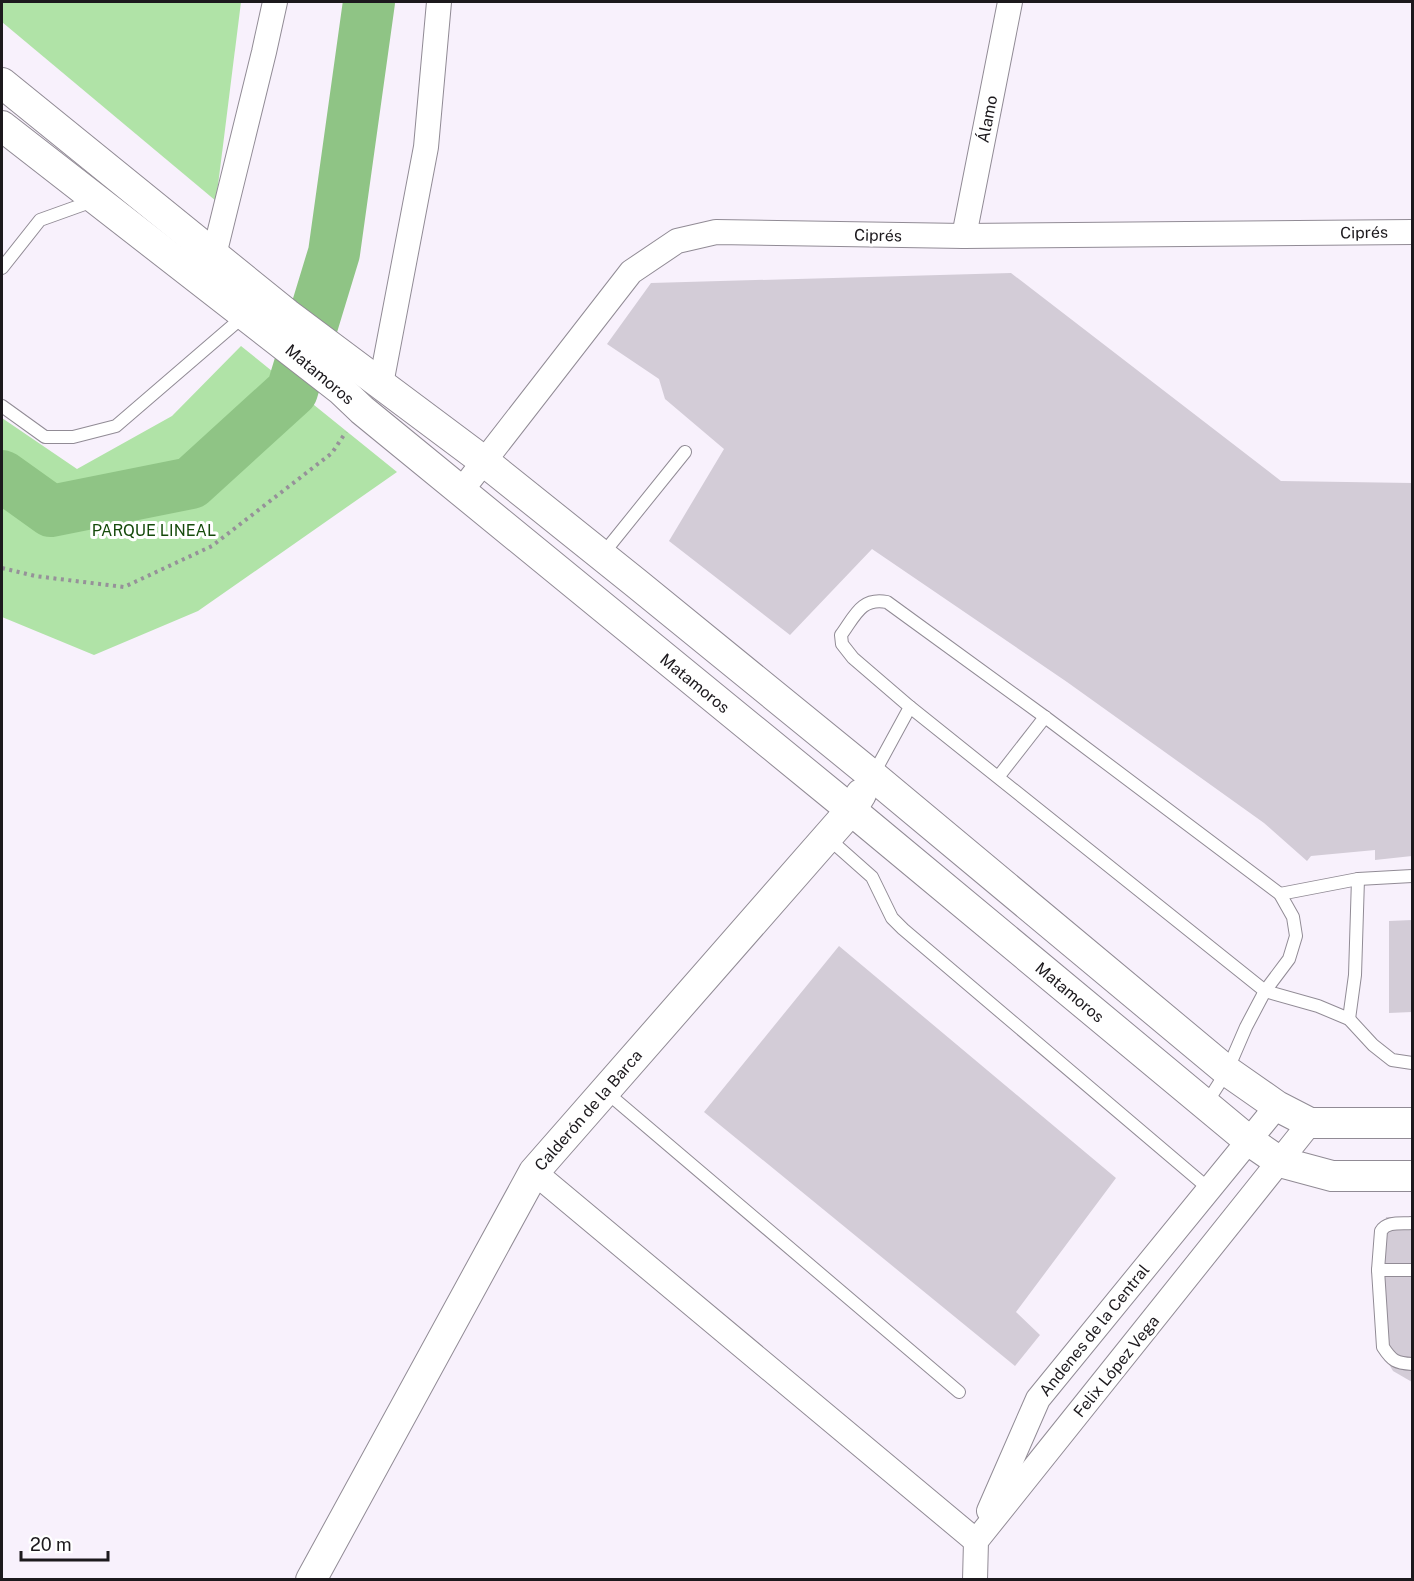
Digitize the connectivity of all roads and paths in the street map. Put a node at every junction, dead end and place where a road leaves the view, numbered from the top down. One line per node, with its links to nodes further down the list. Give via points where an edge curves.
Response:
1 (275, 2): 9 (street)
2 (439, 2): 13 (street, via 426,147)
3 (1010, 2): 8 (street, Álamo)
4 (2, 83): 9 (street, Matamoros)
5 (3, 129): 6 (street, Matamoros)
6 (97, 200): 10 (lane, via 40,220); 11 (street, Matamoros)
7 (1413, 232): 8 (street, Ciprés)
8 (964, 236): 16 (street, Ciprés, via 716,232 677,241 631,272)
9 (214, 255): 12 (street, Matamoros)
10 (2, 268)
11 (246, 315): 12 (street, Matamoros); 14 (lane, via 116,426 73,437 45,437)
12 (281, 326): 13 (street, Matamoros)
13 (361, 388): 16 (street, Matamoros); 17 (street, Matamoros); 19 (path, via 332,453 212,546 124,587)
14 (2, 406)
15 (685, 452): 18 (lane)
16 (485, 462): 17 (street, Ciprés); 18 (street, Matamoros)
17 (461, 491): 24 (street, Matamoros)
18 (602, 555): 22 (street, Matamoros)
19 (2, 568)
20 (910, 707): 21 (lane, via 842,644 841,635 865,603 887,602); 22 (lane); 23 (lane)
21 (1045, 717): 23 (lane); 28 (lane)
22 (873, 776): 24 (street, Calderón de la Barca); 32 (street, Matamoros)
23 (999, 776): 29 (lane)
24 (850, 810): 25 (street, Calderón de la Barca); 34 (street, Matamoros)
25 (827, 837): 33 (street, Calderón de la Barca); 42 (lane, via 872,877 892,918 903,929)
26 (1413, 876): 27 (lane)
27 (1358, 879): 28 (lane); 30 (lane, via 1355,975)
28 (1280, 894): 29 (lane, via 1293,917 1296,936 1289,959)
29 (1265, 991): 30 (lane); 32 (lane)
30 (1349, 1019): 31 (lane, via 1392,1060)
31 (1413, 1063)
32 (1227, 1071): 34 (lane); 35 (street, Matamoros)
33 (604, 1091): 40 (street, Calderón de la Barca); 47 (lane)
34 (1206, 1105): 38 (street, Matamoros)
35 (1277, 1106): 36 (street, Matamoros); 38 (street, Andenes de la Central)
36 (1310, 1123): 37 (street, Matamoros); 39 (street, Felix López Vega)
37 (1413, 1124)
38 (1248, 1140): 39 (street, Matamoros); 42 (street, Andenes de la Central)
39 (1280, 1162): 41 (street, Matamoros, via 1332,1176); 48 (street, Felix López Vega)
40 (534, 1172): 48 (street); 49 (street, Calderón de la Barca)
41 (1413, 1176)
42 (1208, 1188): 48 (street, Andenes de la Central, via 1038,1399)
43 (1413, 1223): 44 (lane, via 1384,1227)
44 (1378, 1270): 45 (lane); 46 (lane, via 1383,1347 1397,1363)
45 (1413, 1270)
46 (1413, 1364)
47 (959, 1392)
48 (976, 1541): 50 (street)
49 (311, 1580)
50 (975, 1580)

